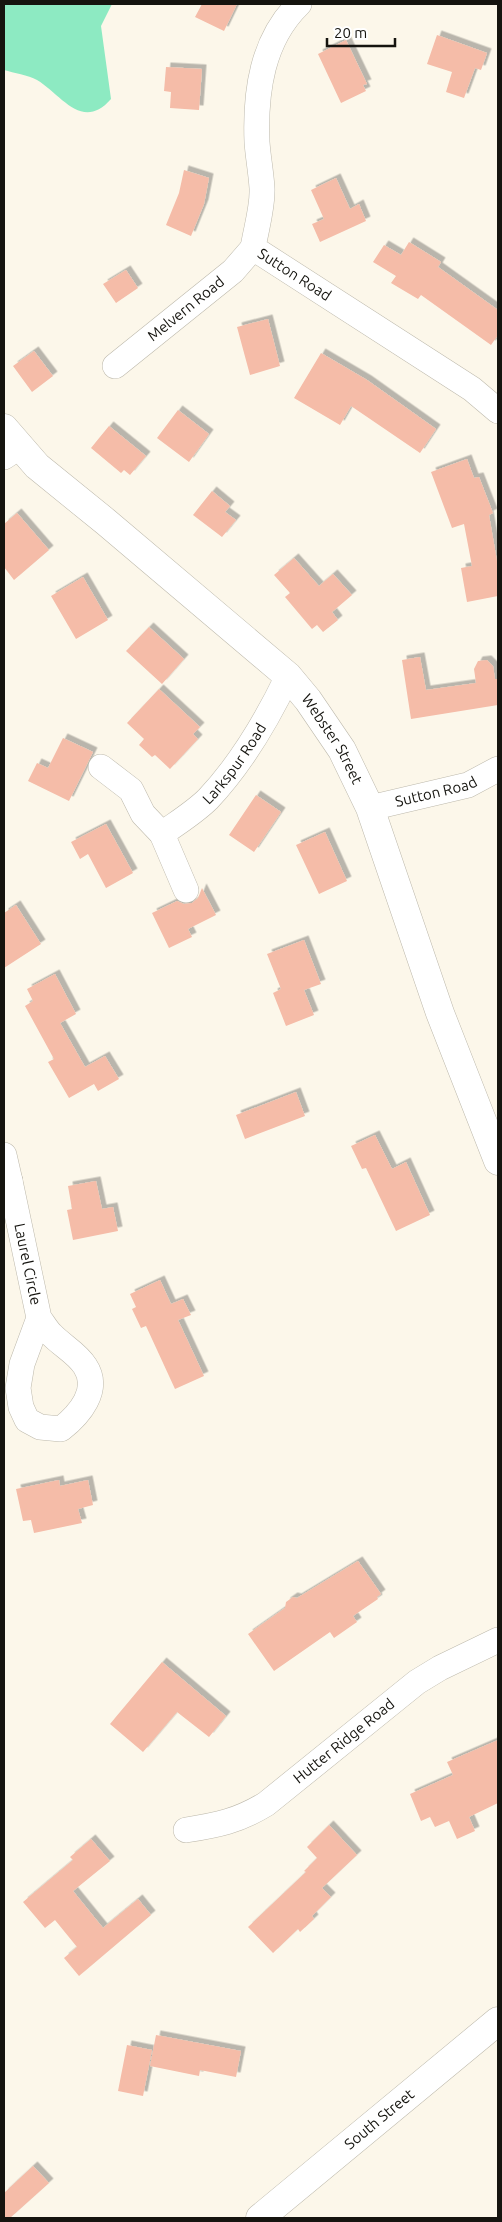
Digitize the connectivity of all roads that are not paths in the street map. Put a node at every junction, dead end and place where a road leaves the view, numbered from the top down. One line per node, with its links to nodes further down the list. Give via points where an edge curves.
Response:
1 (299, 4): 2 (street, Sutton Road, via 276,32 262,68 257,142 262,190)
2 (253, 248): 3 (street, Melvern Road, via 233,271); 4 (street, Sutton Road, via 472,389)
3 (115, 366)
4 (498, 411)
5 (9, 444): 6 (street, Webster Street)
6 (288, 676): 9 (street, Webster Street, via 342,750); 10 (street, Larkspur Road, via 272,709 240,758 207,800)
7 (101, 767): 10 (street, via 131,790 143,814)
8 (498, 768): 9 (street, Sutton Road, via 468,785)
9 (370, 808): 13 (street, Webster Street, via 440,1014)
10 (162, 834): 11 (street)
11 (186, 890)
12 (4, 1155): 14 (street, Laurel Circle)
13 (498, 1161)
14 (7, 1181): 15 (street, Laurel Circle)
15 (40, 1318)
16 (498, 1640): 17 (street, Hutter Ridge Road, via 417,1682 266,1804 224,1824)
17 (186, 1830)
18 (498, 2021): 19 (street, South Street)
19 (260, 2218)

